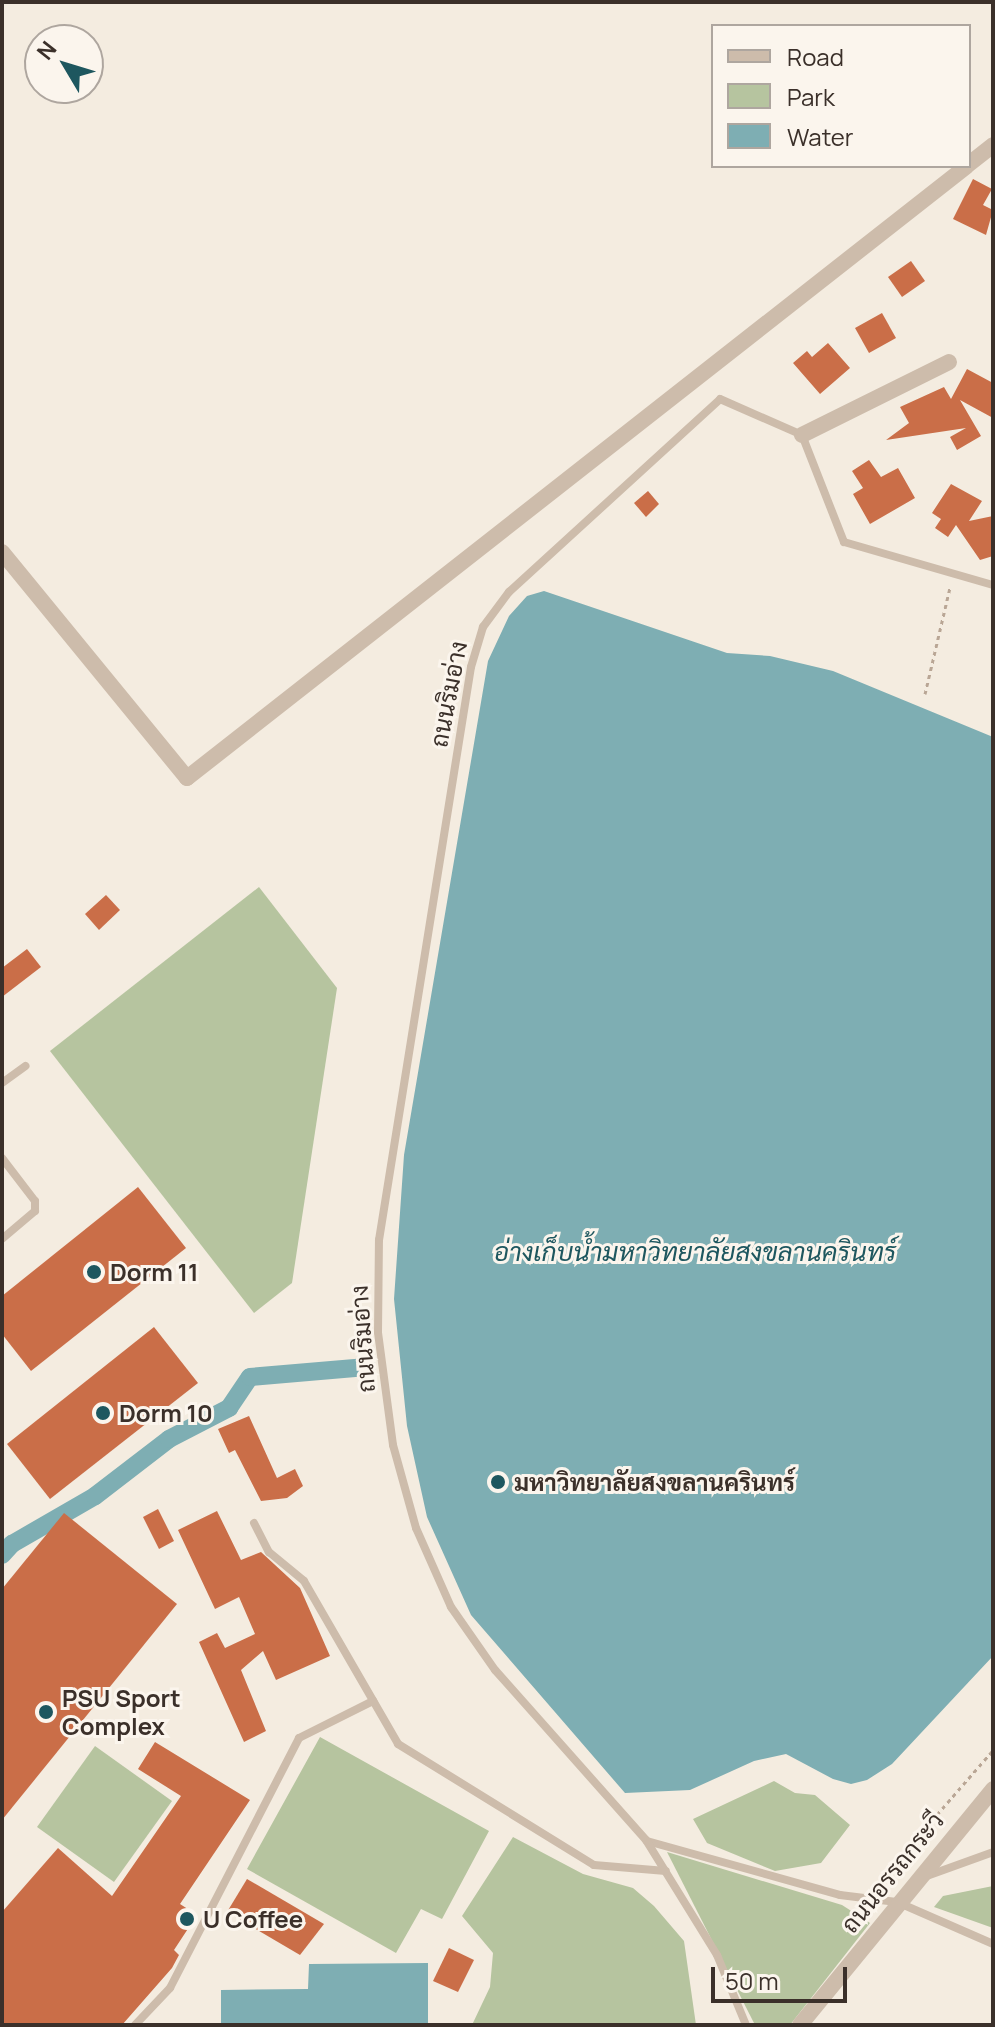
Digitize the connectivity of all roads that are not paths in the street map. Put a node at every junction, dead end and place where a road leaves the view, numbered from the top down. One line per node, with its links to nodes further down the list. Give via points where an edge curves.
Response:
1 (993, 145): 2 (street)
2 (971, 163)
3 (964, 168): 6 (street, via 187,778)
4 (949, 362): 5 (street)
5 (802, 435): 7 (lane, via 844,542); 15 (lane, ถนนริมอ่าง, via 718,399 531,569 483,627 471,667 385,1191 377,1290 381,1371 409,1509 451,1607 495,1670)
6 (2, 552)
7 (993, 585)
8 (25, 1066): 9 (lane)
9 (2, 1083)
10 (2, 1158): 11 (lane, via 35,1201 35,1211)
11 (2, 1239)
12 (254, 1523): 13 (lane, via 269,1552 304,1581)
13 (373, 1701): 17 (lane, via 398,1744 548,1841 594,1865); 21 (lane, via 299,1738 170,1988)
14 (993, 1789): 18 (street, ถนนอรรถกระวี)
15 (646, 1840): 17 (lane, ถนนริมอ่าง); 19 (lane, via 864,1899)
16 (993, 1852): 18 (lane)
17 (666, 1871): 22 (lane, ถนนริมอ่าง, via 717,1955)
18 (915, 1880): 19 (street, ถนนอรรถกระวี)
19 (897, 1902): 20 (lane); 23 (street, ถนนอรรถกระวี)
20 (993, 1944)
21 (135, 2025)
22 (746, 2025)
23 (800, 2025)

